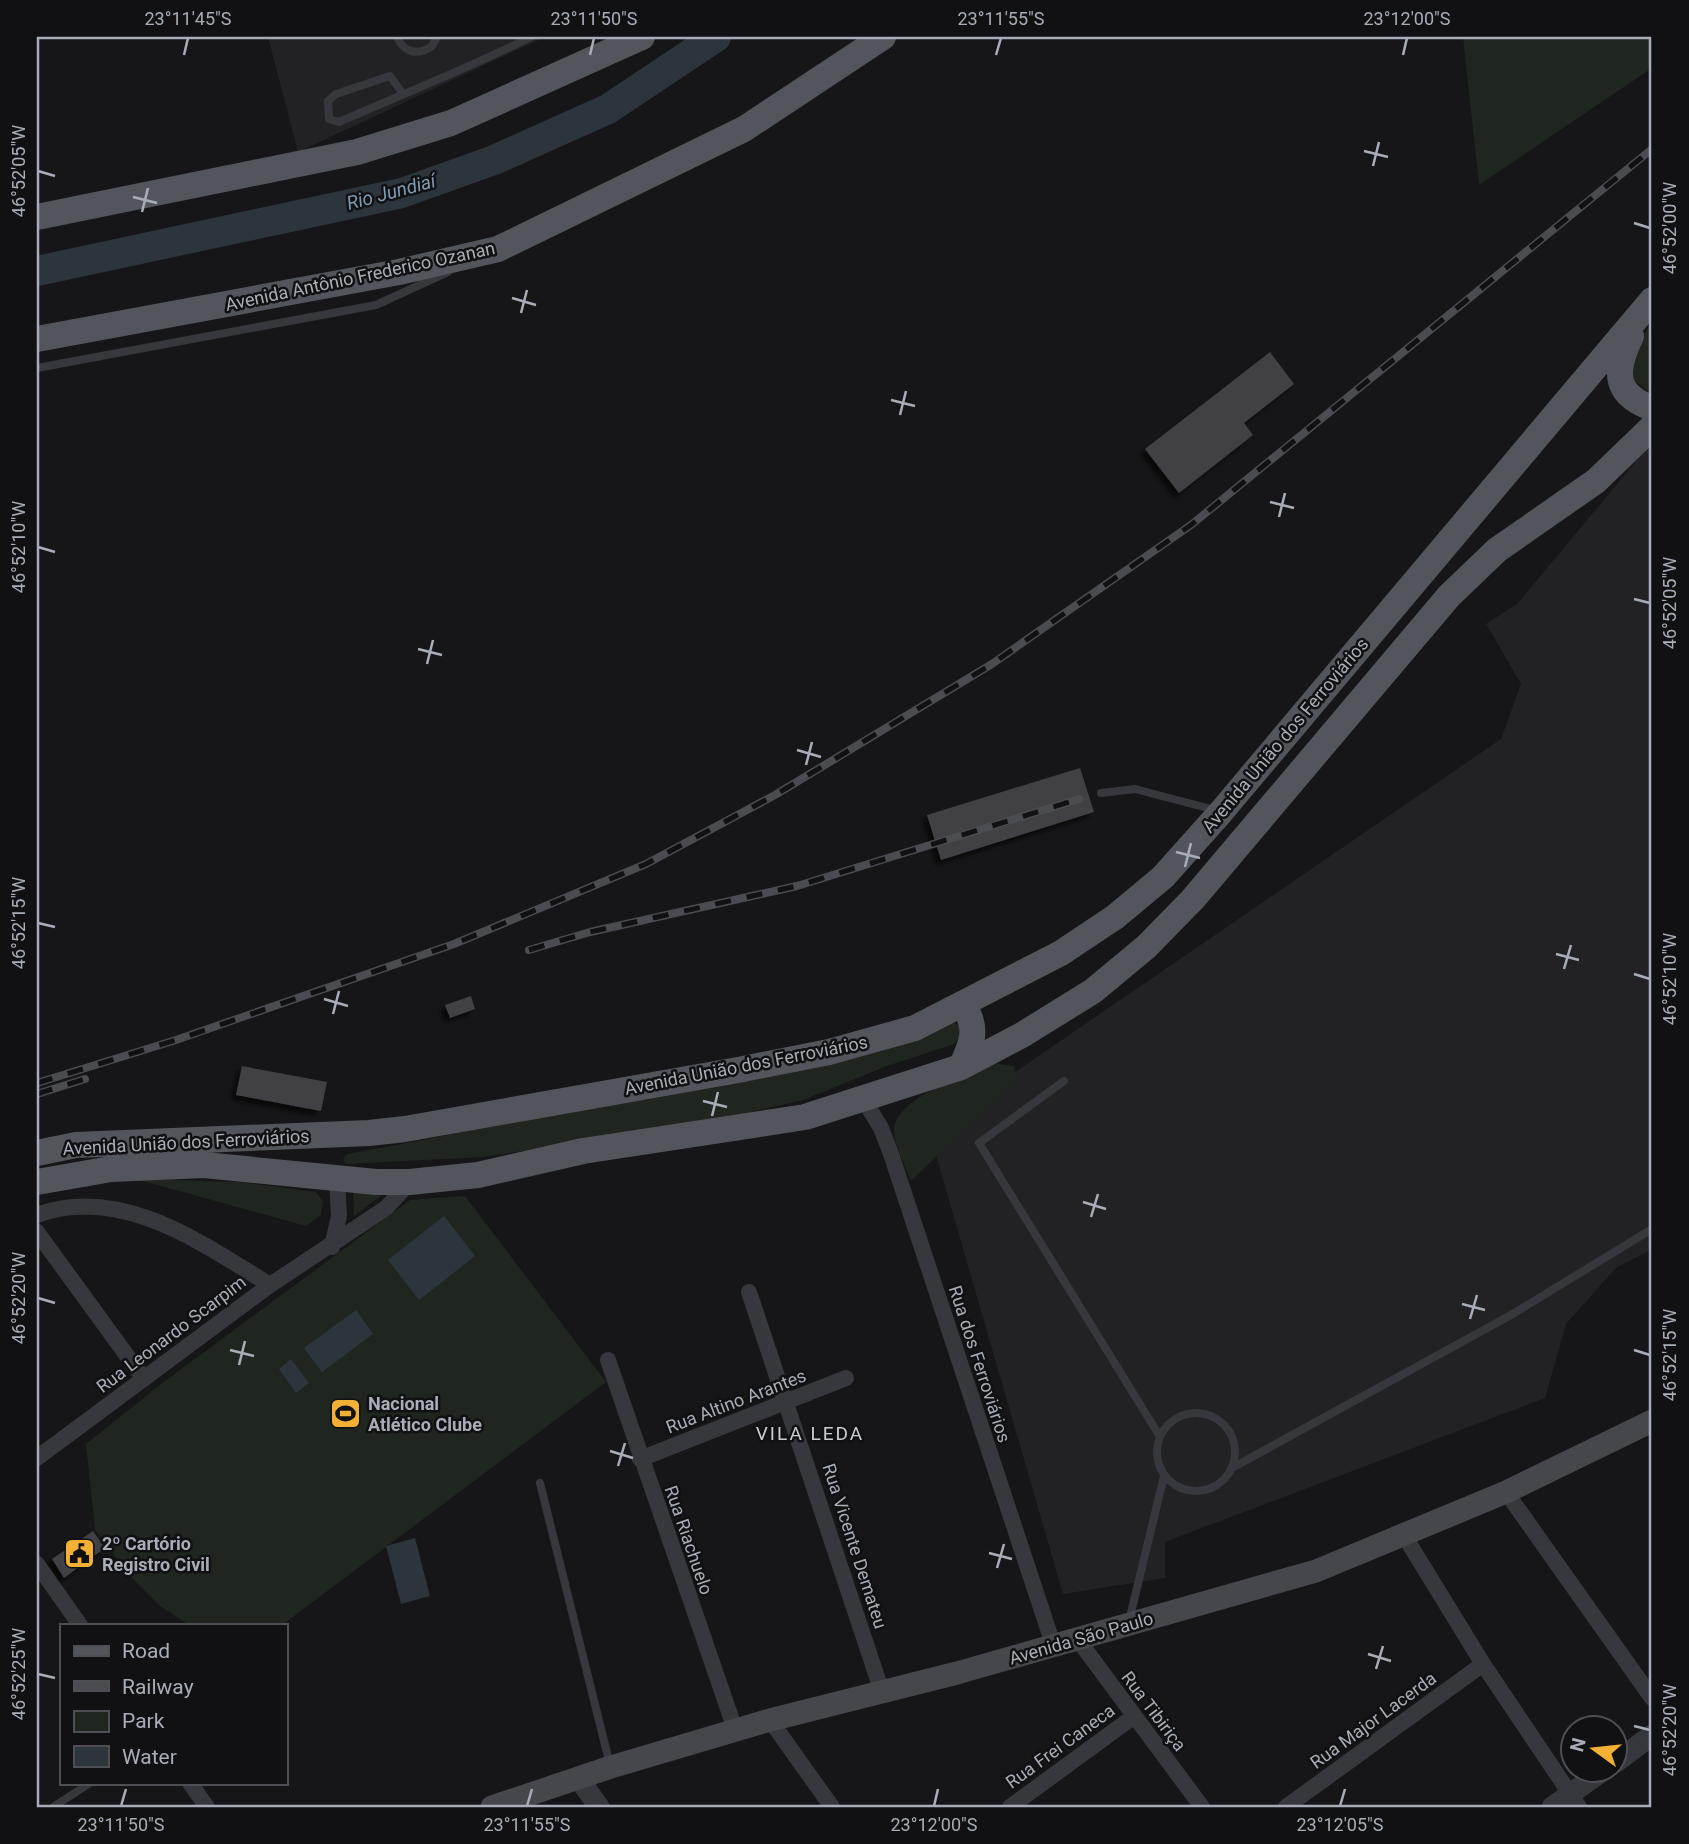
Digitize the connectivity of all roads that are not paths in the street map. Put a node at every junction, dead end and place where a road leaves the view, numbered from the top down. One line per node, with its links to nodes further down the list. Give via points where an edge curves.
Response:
1 (397, 37): 2 (lane, via 407,50 416,53 432,46)
2 (437, 37)
3 (531, 37): 6 (lane)
4 (642, 37): 7 (main road, via 451,123 357,152)
5 (883, 37): 8 (main road, Avenida Antônio Frederico Ozanan, via 744,129)
6 (403, 94): 6 (lane, via 340,122 329,119 328,102 336,94 390,76)
7 (37, 217)
8 (498, 249): 10 (main road, Avenida Antônio Frederico Ozanan, via 399,272); 11 (lane, via 376,305)
9 (1647, 306): 12 (main road, via 1618,372 1622,388); 15 (main road, Avenida União dos Ferroviários)
10 (37, 339)
11 (37, 368)
12 (1652, 408)
13 (1652, 427): 17 (main road, Avenida União dos Ferroviários, via 1596,481 1497,550 1450,596 1193,899 1146,947 1093,991)
14 (1101, 793): 15 (lane, via 1135,789)
15 (1222, 812): 16 (main road, Avenida União dos Ferroviários, via 1163,877 1115,918)
16 (964, 1005): 17 (main road, via 974,1035); 21 (main road, Avenida União dos Ferroviários, via 915,1028 829,1052)
17 (961, 1067): 19 (main road, Avenida União dos Ferroviários)
18 (1064, 1081): 38 (lane, via 979,1143)
19 (864, 1100): 20 (main road, Avenida União dos Ferroviários, via 805,1117); 50 (street, Rua dos Ferroviários, via 891,1154)
20 (709, 1132): 22 (lane); 26 (main road, Avenida União dos Ferroviários, via 595,1156)
21 (369, 1133): 23 (main road, Avenida União dos Ferroviários, via 76,1145); 24 (main road, via 336,1146 331,1160)
22 (688, 1148)
23 (37, 1153)
24 (337, 1179): 25 (main road, Avenida União dos Ferroviários, via 204,1165 111,1168); 26 (main road, Avenida União dos Ferroviários); 30 (street, via 340,1216)
25 (37, 1182)
26 (410, 1182): 30 (street, Rua Leonardo Scarpim, via 386,1208)
27 (37, 1215): 31 (street, via 70,1206 103,1208 162,1223 190,1235)
28 (1652, 1229): 41 (lane, via 1511,1315)
29 (37, 1232): 35 (street)
30 (331, 1247): 31 (street, Rua Leonardo Scarpim)
31 (270, 1285): 35 (street, Rua Leonardo Scarpim)
32 (749, 1292): 36 (street, Rua Vicente Demateu)
33 (608, 1360): 40 (street, Rua Riachuelo)
34 (846, 1378): 36 (street, Rua Altino Arantes)
35 (144, 1379): 39 (street, Rua Leonardo Scarpim)
36 (788, 1402): 40 (street, Rua Altino Arantes); 52 (street, Rua Vicente Demateu)
37 (1652, 1421): 44 (main road, Avenida São Paulo)
38 (1159, 1435): 41 (lane, via 1172,1419 1182,1415 1212,1415 1228,1428 1236,1447); 42 (lane, via 1156,1456)
39 (37, 1458)
40 (640, 1459): 56 (street, Rua Riachuelo)
41 (1232, 1468): 42 (lane, via 1220,1484 1200,1492 1180,1489)
42 (1164, 1476): 48 (lane)
43 (540, 1483): 59 (lane)
44 (1506, 1492): 45 (main road, Avenida São Paulo); 53 (street)
45 (1405, 1537): 48 (main road, Avenida São Paulo, via 1317,1571); 51 (street)
46 (37, 1564): 47 (street)
47 (79, 1624)
48 (1128, 1624): 49 (main road, Avenida São Paulo)
49 (1076, 1637): 50 (main road, Avenida São Paulo); 54 (street, Rua Tibiriça)
50 (1053, 1644): 52 (main road, Avenida São Paulo)
51 (1483, 1664): 64 (street); 72 (street, Rua Major Lacerda)
52 (882, 1692): 55 (main road, Avenida São Paulo)
53 (1652, 1698)
54 (1133, 1717): 70 (street, Rua Frei Caneca); 71 (street, Rua Tibiriça)
55 (770, 1720): 56 (main road, Avenida São Paulo); 69 (street)
56 (736, 1732): 59 (main road, Avenida São Paulo)
57 (1652, 1735): 58 (street)
58 (1630, 1751)
59 (611, 1767): 60 (main road, Avenida São Paulo)
60 (579, 1779): 67 (main road, Avenida São Paulo); 68 (street)
61 (88, 1784): 65 (lane)
62 (191, 1784): 66 (street)
63 (1591, 1784): 64 (street)
64 (1575, 1801): 73 (street)
65 (53, 1807)
66 (207, 1807)
67 (492, 1807)
68 (599, 1807)
69 (832, 1807)
70 (1010, 1807)
71 (1202, 1807)
72 (1286, 1807)
73 (1552, 1807)

